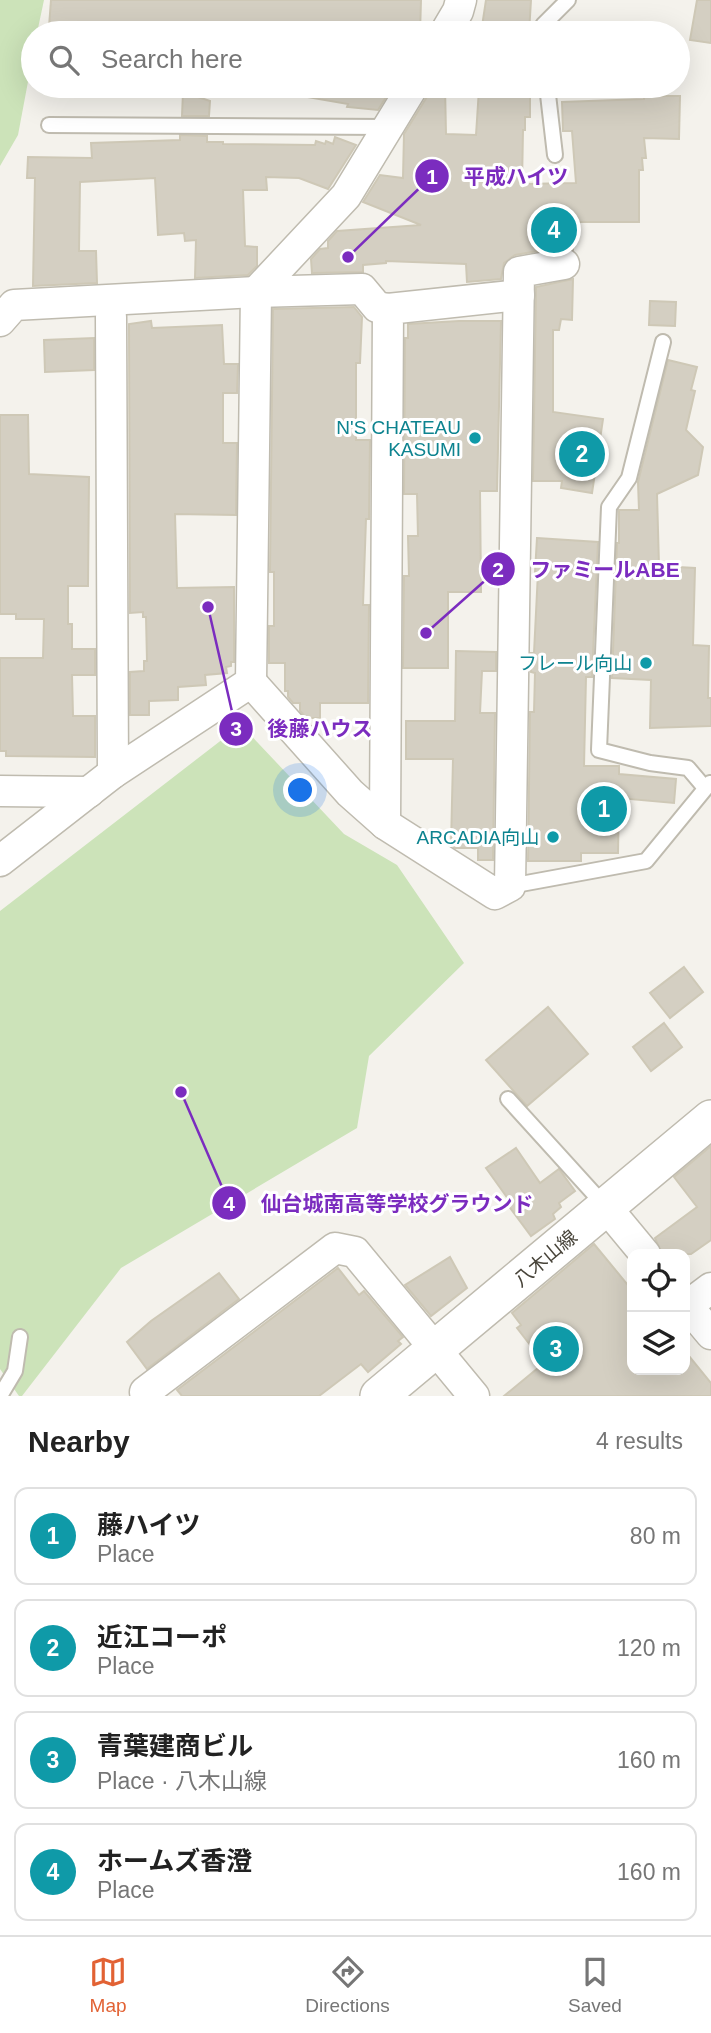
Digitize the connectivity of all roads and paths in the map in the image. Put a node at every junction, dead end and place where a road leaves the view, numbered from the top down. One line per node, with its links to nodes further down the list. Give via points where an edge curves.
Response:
1 (460, 0): 3 (street)
2 (568, 0): 4 (lane)
3 (452, 21)
4 (547, 21)
5 (406, 98): 8 (street)
6 (548, 98): 9 (lane)
7 (49, 125): 8 (lane)
8 (388, 127): 11 (street, via 346,196)
9 (555, 155)
10 (564, 264): 12 (street, via 519,272)
11 (256, 292): 13 (street, via 362,289 377,307); 14 (street, via 212,308); 15 (street, via 14,305); 17 (street)
12 (519, 295): 13 (street); 24 (street)
13 (388, 309): 22 (street)
14 (111, 317): 15 (street); 18 (street)
15 (0, 321)
16 (663, 342): 19 (lane, via 629,478 609,507 599,750 688,768)
17 (251, 682): 18 (street); 22 (street, via 350,793)
18 (113, 773): 21 (street)
19 (708, 785): 24 (lane, via 646,861)
20 (0, 791): 21 (street)
21 (89, 792): 23 (street)
22 (385, 824): 24 (street, via 495,894)
23 (0, 861)
24 (510, 886)
25 (508, 1099): 27 (lane)
26 (711, 1119): 27 (street, 八木山線)
27 (606, 1207): 28 (street); 34 (street, 八木山線)
28 (641, 1249)
29 (711, 1288): 30 (street)
30 (690, 1301)
31 (690, 1309): 32 (street)
32 (711, 1334)
33 (19, 1337): 35 (lane, via 15,1371)
34 (436, 1348): 36 (street, via 355,1252 335,1248 145,1392); 37 (street, 八木山線); 38 (street)
35 (0, 1396)
36 (149, 1396)
37 (379, 1396)
38 (474, 1396)

